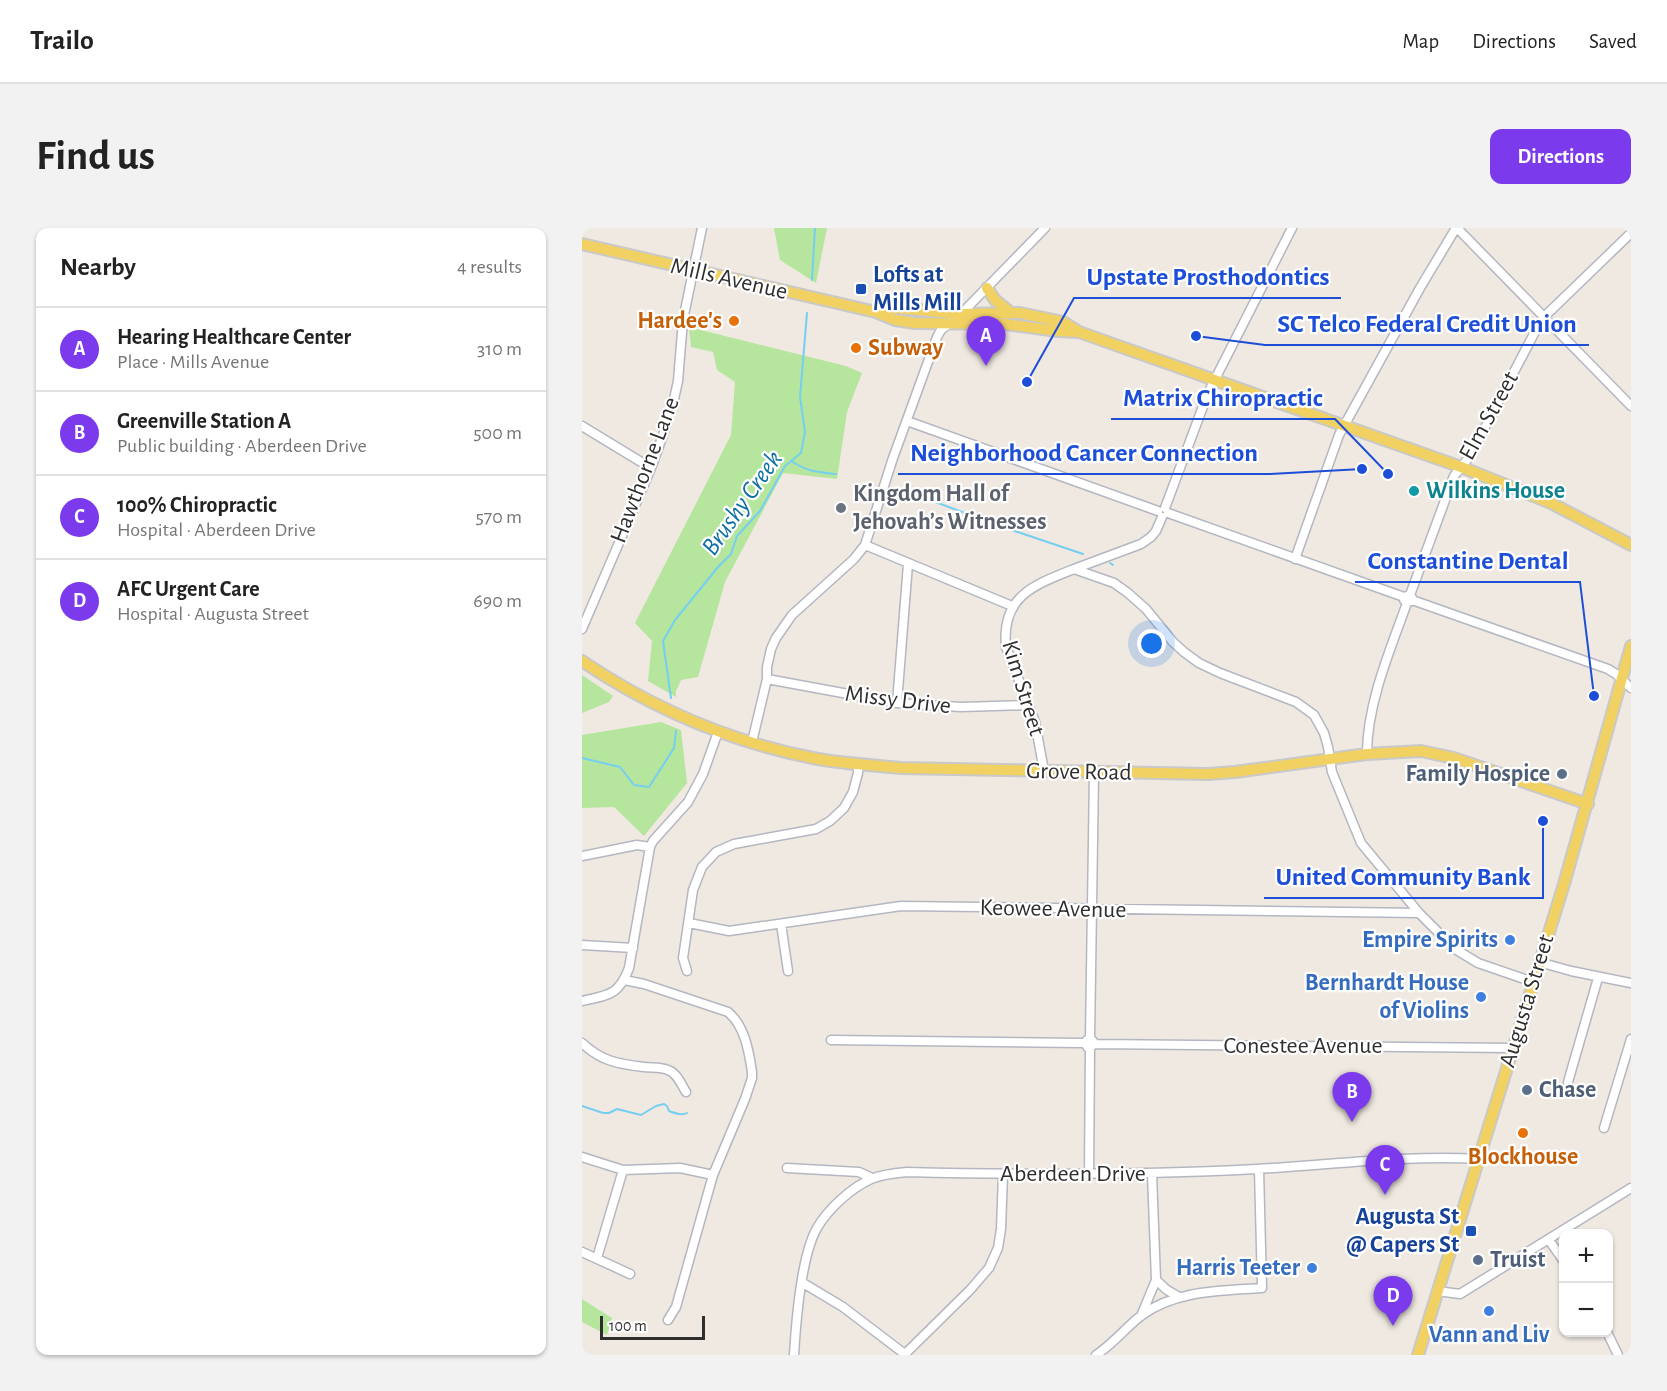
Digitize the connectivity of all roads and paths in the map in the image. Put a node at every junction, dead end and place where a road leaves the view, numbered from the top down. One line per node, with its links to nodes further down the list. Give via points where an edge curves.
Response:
1 (702, 228): 7 (street, Hawthorne Lane)
2 (1045, 228): 8 (street)
3 (1292, 228): 15 (street)
4 (1456, 228): 12 (street); 19 (street)
5 (1631, 233): 12 (street, Elm Street)
6 (582, 244): 7 (main road, Mills Avenue)
7 (694, 271): 9 (main road, Mills Avenue); 21 (street, Hawthorne Lane, via 683,320 675,399)
8 (987, 288): 10 (main road); 11 (street)
9 (876, 312): 11 (main road, Mills Avenue, via 896,308); 13 (main road, Mills Avenue, via 895,321)
10 (1011, 313): 11 (main road, Mills Avenue); 14 (main road, Mills Avenue, via 1063,322)
11 (962, 314): 13 (street)
12 (1544, 317): 16 (street); 20 (street, Elm Street)
13 (950, 324): 14 (main road, Mills Avenue, via 1004,324); 17 (street, via 937,337)
14 (1079, 332): 15 (main road, Mills Avenue)
15 (1216, 379): 19 (main road, Mills Avenue); 22 (street)
16 (1631, 406)
17 (907, 422): 22 (street); 23 (street)
18 (582, 426): 21 (street)
19 (1345, 426): 20 (main road, Mills Avenue); 25 (street)
20 (1461, 467): 24 (main road, Mills Avenue, via 1540,498); 28 (street, Elm Street, via 1454,476)
21 (651, 468): 30 (street, Hawthorne Lane)
22 (1163, 512): 25 (street); 27 (street, via 1156,531 1141,544)
23 (864, 545): 26 (street); 33 (street, via 781,628 771,649)
24 (1631, 545)
25 (1295, 559): 28 (street)
26 (908, 564): 29 (street); 36 (street)
27 (1074, 569): 29 (street, via 1034,586); 41 (street, via 1128,592 1173,642 1199,663 1305,707 1321,725)
28 (1408, 599): 34 (street, via 1608,669); 40 (street, Elm Street, via 1374,702)
29 (1012, 606): 37 (street, Kim Street, via 1006,647)
30 (582, 629)
31 (1631, 646): 34 (main road, Augusta Street)
32 (582, 661): 38 (main road, Grove Road, via 659,706)
33 (767, 679): 36 (street, Missy Drive); 39 (street)
34 (1621, 679): 35 (street); 45 (main road, Augusta Street)
35 (1631, 688)
36 (897, 703): 37 (street, Missy Drive, via 961,707)
37 (1029, 705): 43 (street, Kim Street)
38 (718, 732): 39 (main road, Grove Road); 46 (street, via 688,802)
39 (752, 742): 42 (main road, Grove Road, via 819,759)
40 (1367, 754): 41 (main road, Grove Road); 45 (main road, Grove Road, via 1421,751 1442,755)
41 (1330, 760): 44 (main road, Grove Road, via 1208,774); 49 (street, via 1361,843)
42 (858, 764): 43 (main road, Grove Road); 50 (street, via 853,792 830,821 816,829 734,844 716,852 702,867 693,890)
43 (1044, 771): 44 (main road, Grove Road)
44 (1094, 773): 48 (street)
45 (1588, 804): 54 (main road, Augusta Street)
46 (650, 848): 47 (street, via 637,845); 53 (street)
47 (582, 856)
48 (1093, 909): 49 (street, Keowee Avenue); 51 (street, Keowee Avenue, via 901,906); 65 (street)
49 (1419, 913): 59 (street, via 1467,957)
50 (689, 923): 51 (street, Keowee Avenue, via 729,930); 55 (street, via 683,958)
51 (781, 924): 56 (street)
52 (582, 945): 53 (street)
53 (633, 948): 58 (street)
54 (1539, 962): 57 (street); 59 (main road, Augusta Street)
55 (687, 971)
56 (788, 971)
57 (1598, 978): 60 (street); 67 (street)
58 (624, 980): 61 (street, via 622,986 609,994); 77 (street, via 728,1012 739,1024 752,1078)
59 (1533, 982): 66 (main road, Augusta Street)
60 (1631, 983)
61 (582, 1001)
62 (1631, 1039): 69 (street)
63 (831, 1040): 65 (street, Conestee Avenue)
64 (582, 1044): 68 (street, via 605,1060 669,1070)
65 (1090, 1044): 66 (street, Conestee Avenue); 78 (street)
66 (1513, 1048): 71 (main road, Augusta Street)
67 (1568, 1082)
68 (686, 1092)
69 (1604, 1128)
70 (582, 1157): 74 (street)
71 (1479, 1159): 73 (street, Aberdeen Drive); 88 (main road, Augusta Street)
72 (787, 1168): 79 (street, via 859,1172)
73 (1259, 1169): 76 (street, Aberdeen Drive); 89 (street, via 1262,1288)
74 (623, 1170): 77 (street, via 680,1168); 84 (street)
75 (1003, 1174): 78 (street, Aberdeen Drive); 79 (street, Aberdeen Drive, via 908,1172); 93 (street, via 1001,1229 994,1259 970,1290)
76 (1152, 1174): 78 (street, Aberdeen Drive); 86 (street)
77 (713, 1175): 91 (street, via 676,1307)
78 (1089, 1175)
79 (872, 1178): 87 (street, Aberdeen Drive, via 850,1193 820,1224)
80 (1631, 1188): 81 (street)
81 (1549, 1240): 83 (street); 88 (street, via 1460,1294)
82 (582, 1251): 84 (street)
83 (1559, 1254)
84 (597, 1258): 85 (street)
85 (630, 1274)
86 (1156, 1280): 89 (street); 90 (street)
87 (802, 1283): 93 (street, via 843,1307); 94 (street, Aberdeen Drive)
88 (1437, 1291): 96 (main road, Augusta Street)
89 (1179, 1297): 90 (street)
90 (1141, 1316): 95 (street)
91 (668, 1320)
92 (1609, 1337): 97 (street)
93 (906, 1354)
94 (794, 1355)
95 (1096, 1355)
96 (1418, 1355)
97 (1618, 1355)

